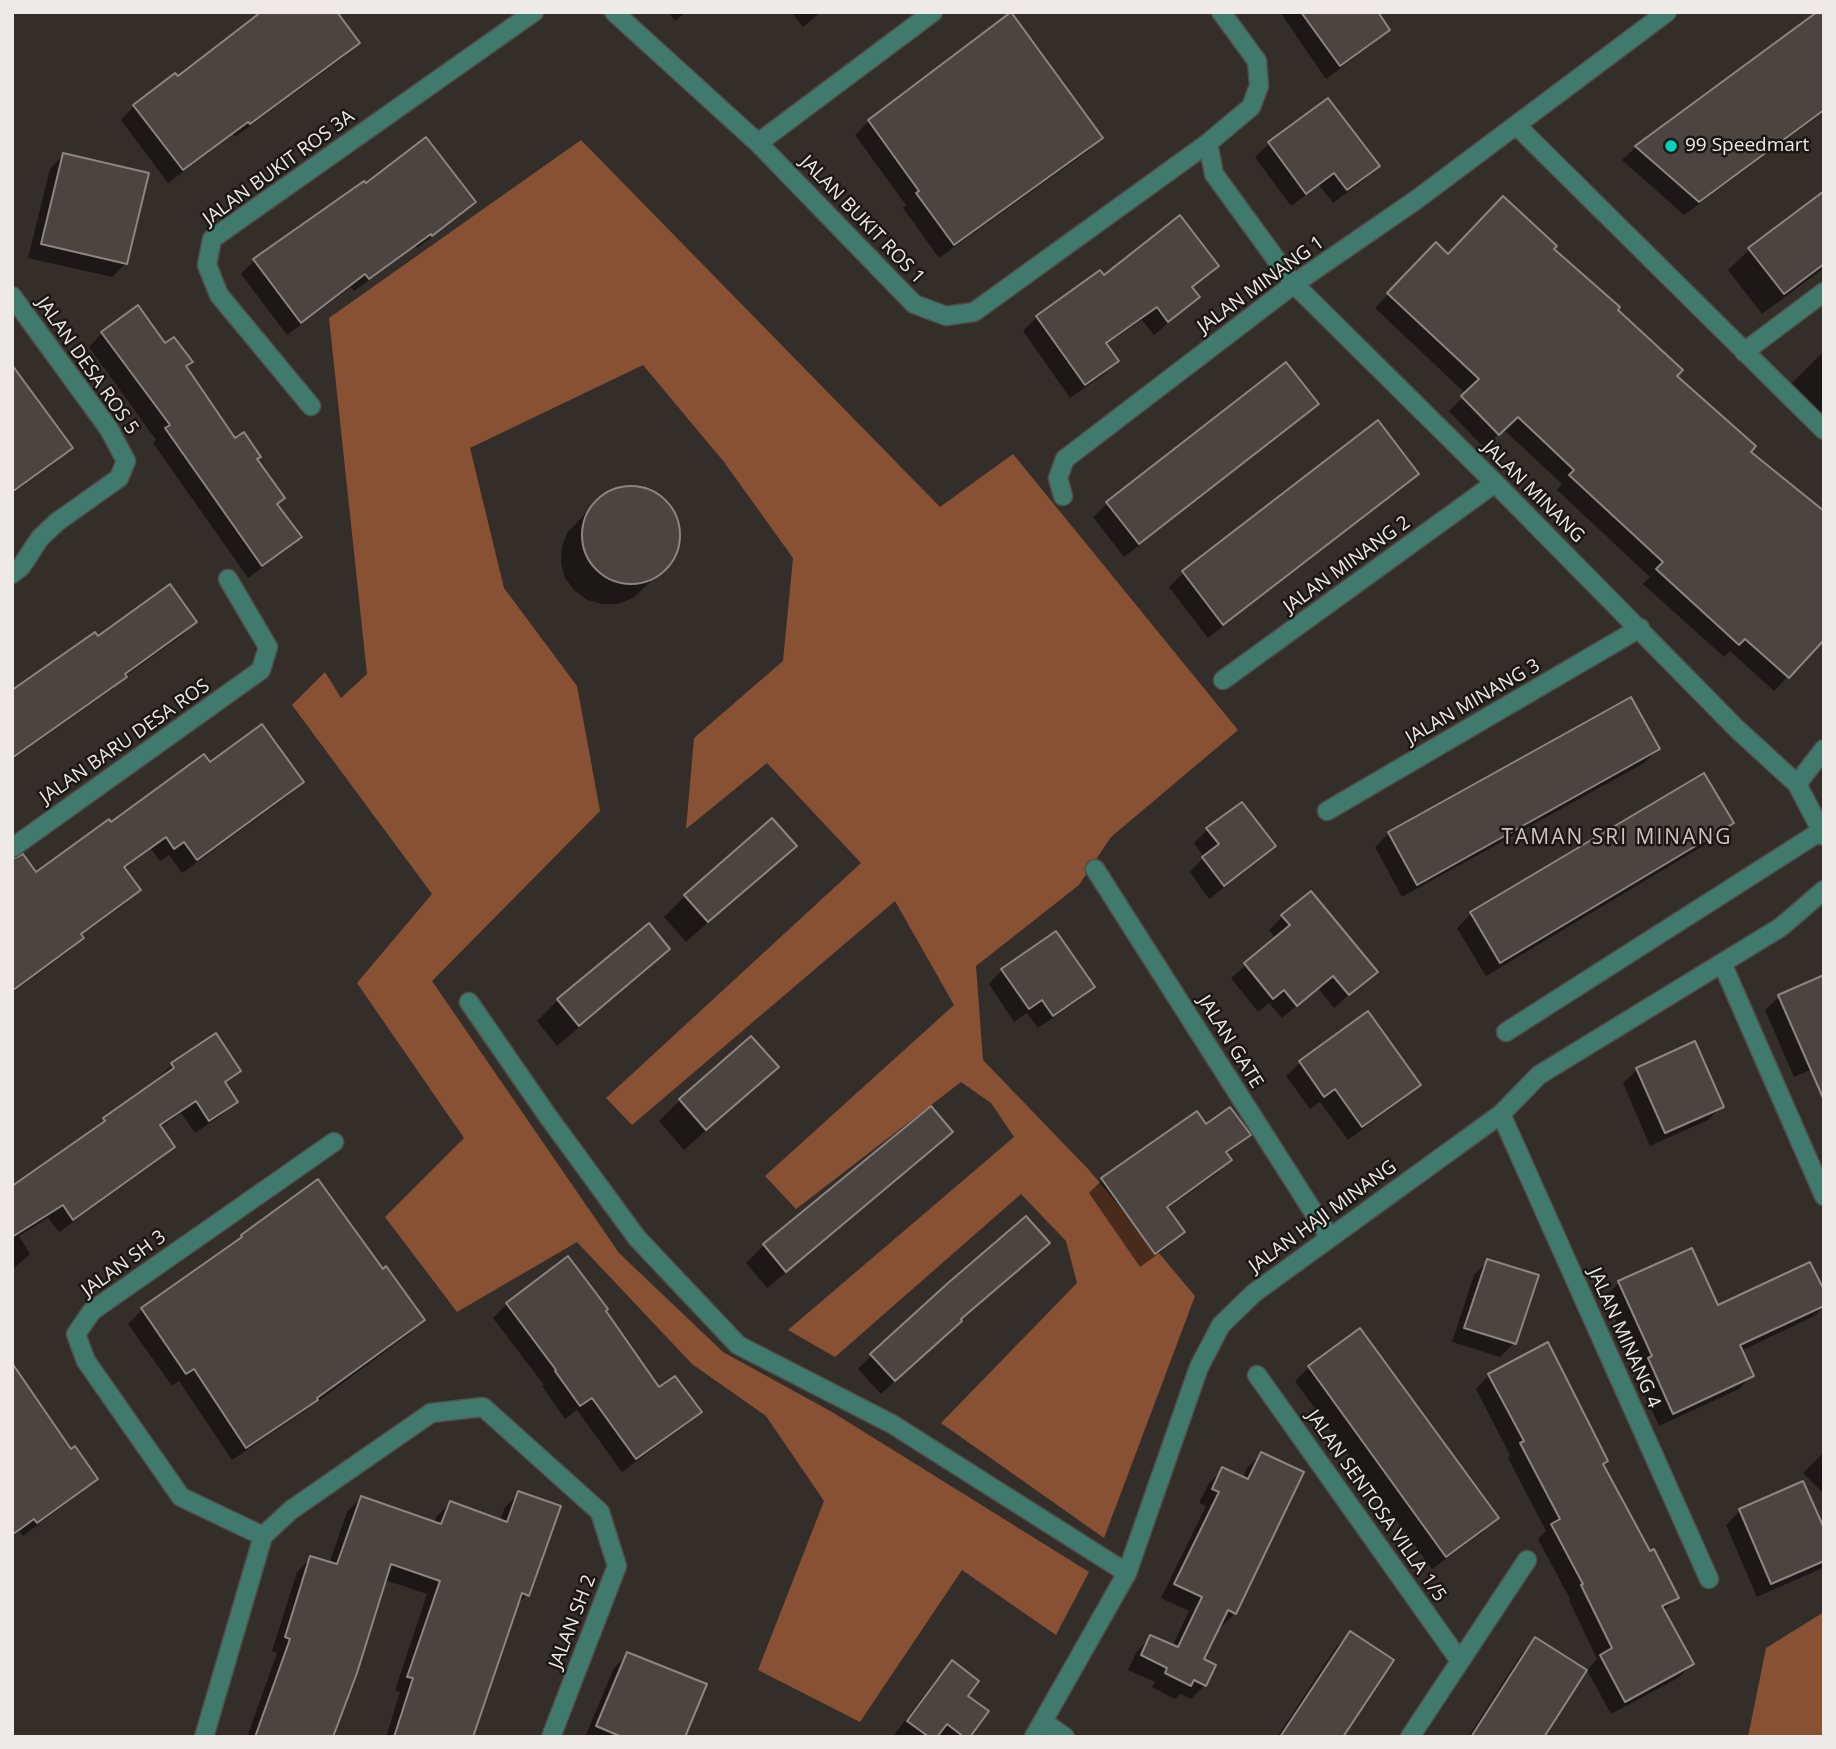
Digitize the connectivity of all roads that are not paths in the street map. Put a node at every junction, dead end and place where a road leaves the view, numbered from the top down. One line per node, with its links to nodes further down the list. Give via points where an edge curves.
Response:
1 (534, 12): 15 (street, JALAN BUKIT ROS 3A, via 212,239 207,265 219,295)
2 (614, 12): 8 (street, JALAN BUKIT ROS 1)
3 (933, 12): 8 (street)
4 (1221, 12): 7 (street, JALAN BUKIT ROS 1, via 1257,61 1259,86 1251,107)
5 (1667, 12): 6 (street, JALAN MINANG 1)
6 (1516, 125): 11 (street, JALAN MINANG 1); 14 (street)
7 (1208, 143): 9 (street, JALAN BUKIT ROS 1); 10 (street, JALAN MINANG)
8 (758, 144): 9 (street, JALAN BUKIT ROS 1, via 914,304 946,316 974,312)
9 (1185, 160): 10 (street, JALAN MINANG)
10 (1214, 174): 11 (street, JALAN MINANG)
11 (1294, 284): 17 (street, JALAN MINANG); 18 (street, JALAN MINANG 1, via 1065,458 1058,478)
12 (1824, 292): 14 (street)
13 (12, 296): 19 (street, JALAN DESA ROS 5, via 109,429 126,461 119,478 57,522)
14 (1744, 352): 16 (street)
15 (311, 406)
16 (1824, 430)
17 (1495, 483): 21 (street, JALAN MINANG); 22 (street, JALAN MINANG 2)
18 (1063, 496)
19 (12, 573)
20 (228, 579): 27 (street, JALAN BARU DESA ROS, via 268,647 261,670)
21 (1640, 628): 24 (street, JALAN MINANG); 25 (street, JALAN MINANG 3)
22 (1223, 680)
23 (1824, 749): 24 (street)
24 (1797, 784): 26 (street, JALAN MINANG)
25 (1327, 811)
26 (1822, 834): 32 (street)
27 (12, 848)
28 (1095, 869): 36 (street, JALAN GATE)
29 (1824, 890): 30 (street, JALAN HAJI MINANG, via 1781,927)
30 (1722, 963): 33 (street, JALAN HAJI MINANG, via 1539,1075); 35 (street)
31 (469, 1002): 40 (street, via 637,1238 738,1345 892,1424)
32 (1506, 1032)
33 (1501, 1114): 36 (street, JALAN HAJI MINANG); 41 (street, JALAN MINANG 4)
34 (334, 1142): 38 (street, JALAN SH 3, via 92,1311 76,1334 86,1361 181,1497)
35 (1824, 1196)
36 (1330, 1238): 40 (street, JALAN HAJI MINANG, via 1254,1293 1221,1325 1199,1367)
37 (1257, 1375): 42 (street, JALAN SENTOSA VILLA 1/5)
38 (263, 1536): 44 (street); 45 (street, JALAN SH 2, via 291,1510 430,1413 483,1407 600,1512 617,1566)
39 (1527, 1560): 42 (street)
40 (1127, 1573): 43 (street, JALAN HAJI MINANG)
41 (1709, 1578)
42 (1460, 1661): 47 (street)
43 (1039, 1729): 46 (street)
44 (204, 1737)
45 (551, 1737)
46 (1065, 1737)
47 (1409, 1737)

